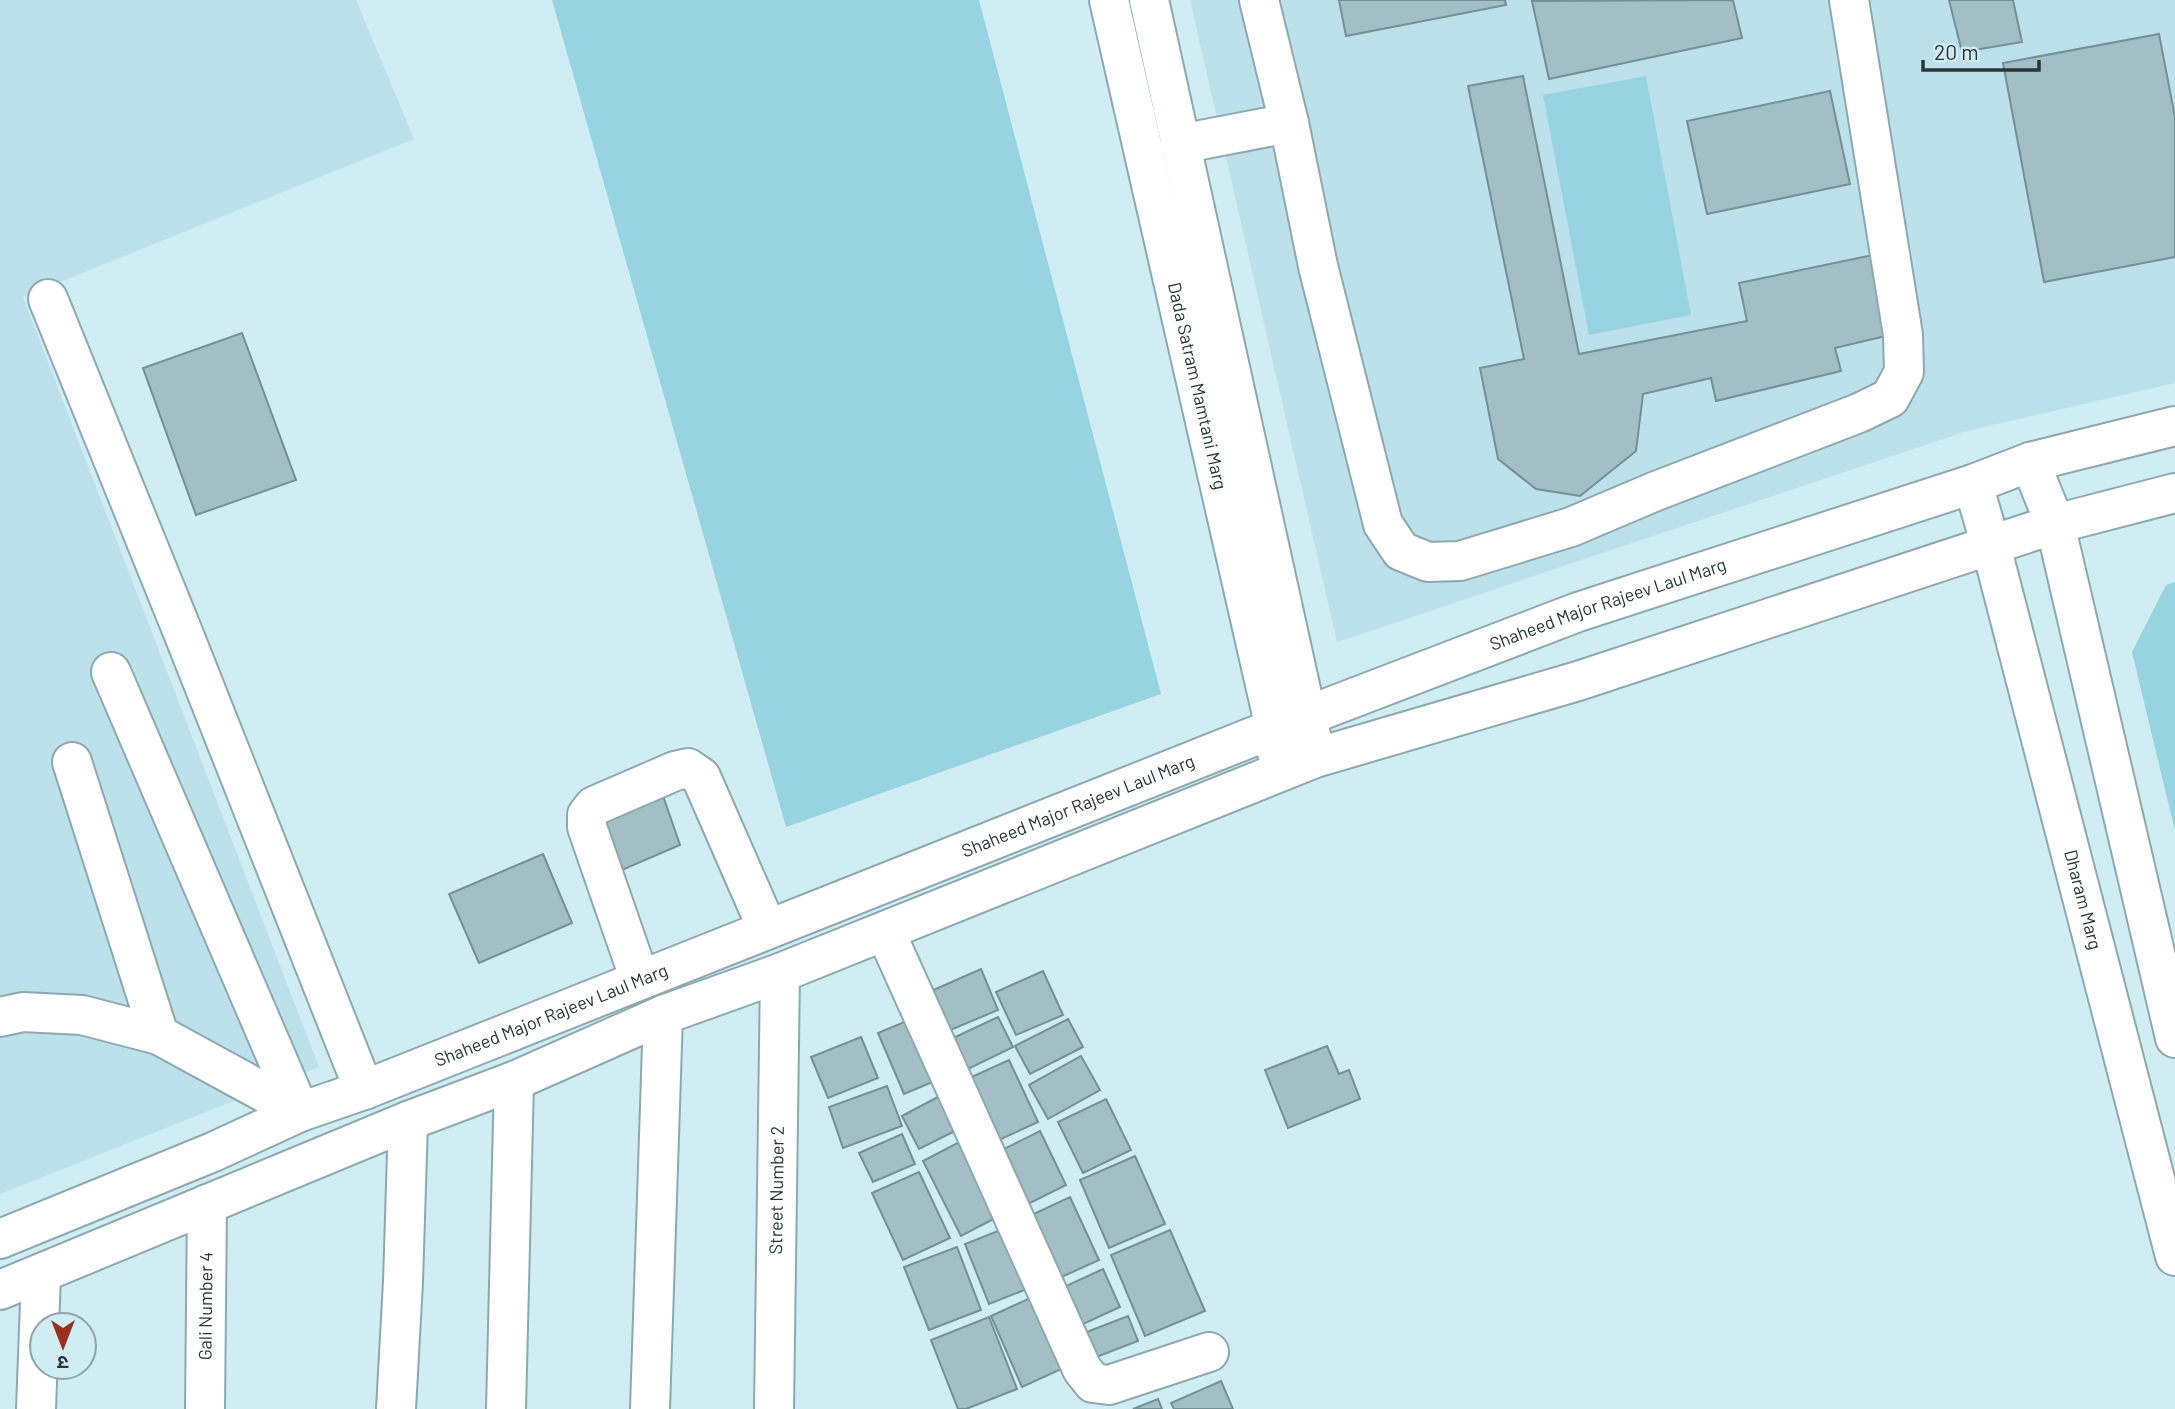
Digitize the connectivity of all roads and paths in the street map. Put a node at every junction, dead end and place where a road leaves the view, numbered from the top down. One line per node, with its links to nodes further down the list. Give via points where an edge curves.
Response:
1 (1109, 0): 15 (street, Dada Satram Mamtani Marg)
2 (1149, 0): 6 (street, Dada Satram Mamtani Marg)
3 (1259, 0): 5 (street)
4 (1849, 0): 5 (street, via 1903,335 1904,372 1890,398 1571,527 1460,561 1428,562 1401,551 1383,524 1321,280)
5 (1289, 123): 6 (street)
6 (1181, 144): 15 (street, Dada Satram Mamtani Marg)
7 (48, 299): 28 (street)
8 (2175, 426): 9 (street, Shaheed Major Rajeev Laul Marg)
9 (2030, 462): 10 (street, Shaheed Major Rajeev Laul Marg); 12 (street)
10 (1973, 484): 13 (street, Dharam Marg); 15 (street, Shaheed Major Rajeev Laul Marg, via 1578,612)
11 (2175, 493): 12 (street)
12 (2055, 524): 13 (street); 26 (street)
13 (1991, 546): 16 (street, via 1578,681); 33 (street, Dharam Marg)
14 (111, 672): 29 (street)
15 (1291, 721): 16 (street, Dada Satram Mamtani Marg); 18 (street, Dada Satram Mamtani Marg); 19 (street, Shaheed Major Rajeev Laul Marg)
16 (1315, 758): 18 (street)
17 (72, 762): 25 (street)
18 (1279, 772): 20 (street)
19 (767, 928): 22 (street, Shaheed Major Rajeev Laul Marg); 22 (street, via 701,777 688,768 675,771 594,806 587,815 587,827)
20 (885, 931): 21 (street); 36 (street, via 1082,1369 1093,1383 1109,1385)
21 (780, 973): 23 (street); 42 (street, Street Number 2)
22 (640, 980): 28 (street, Shaheed Major Rajeev Laul Marg)
23 (663, 1015): 27 (street); 41 (street)
24 (0, 1017): 25 (street, via 23,1012 82,1016)
25 (159, 1035): 29 (street)
26 (2175, 1038)
27 (514, 1081): 30 (street); 40 (street)
28 (363, 1090): 29 (street, Shaheed Major Rajeev Laul Marg)
29 (300, 1112): 32 (street, Shaheed Major Rajeev Laul Marg)
30 (408, 1121): 31 (street); 39 (street)
31 (207, 1204): 34 (street); 38 (street, Gali Number 4)
32 (0, 1239)
33 (2175, 1256)
34 (41, 1275): 35 (street); 37 (street)
35 (0, 1290)
36 (1209, 1352)
37 (36, 1409)
38 (205, 1409)
39 (396, 1409)
40 (506, 1409)
41 (650, 1409)
42 (774, 1409)

